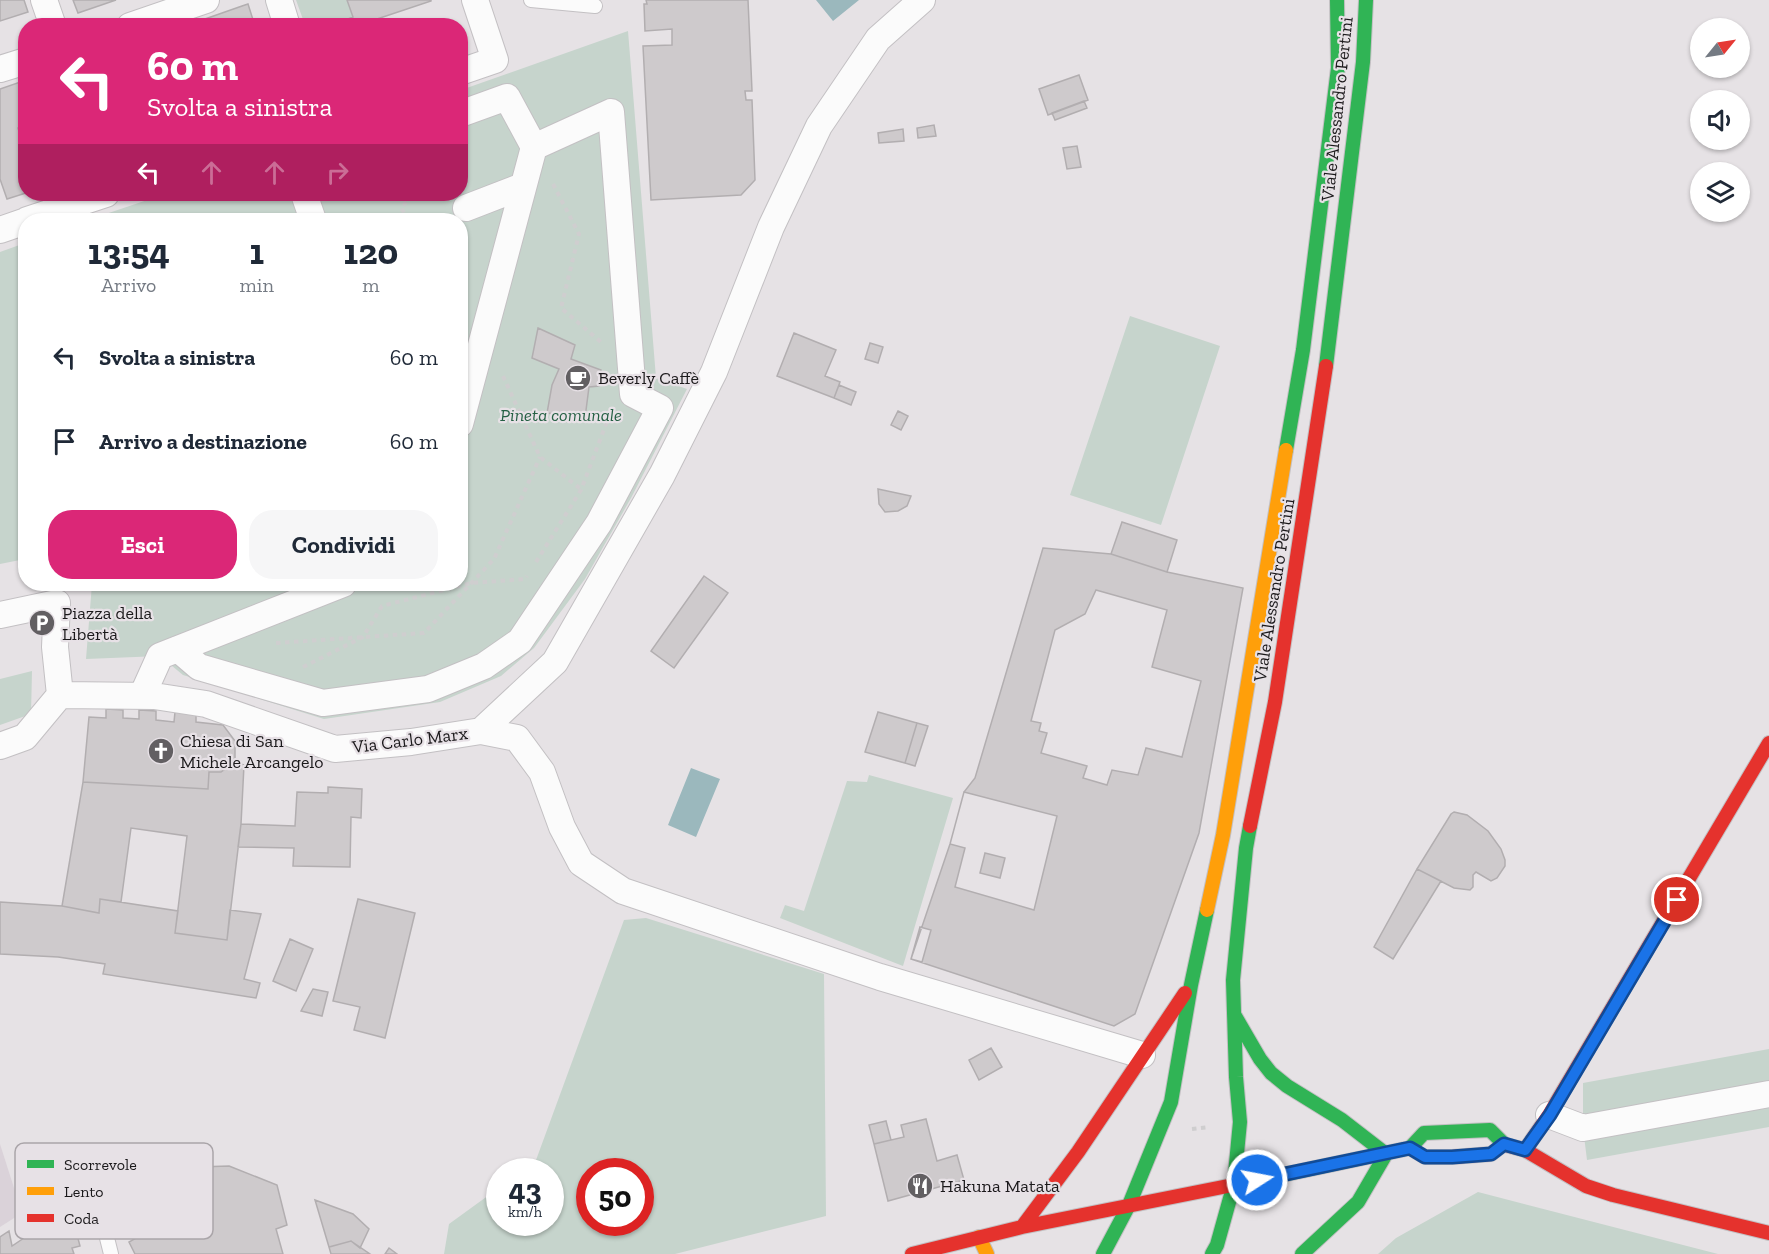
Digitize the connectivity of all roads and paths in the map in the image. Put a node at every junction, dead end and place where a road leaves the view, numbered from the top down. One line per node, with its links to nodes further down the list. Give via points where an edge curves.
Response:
1 (44, 0): 10 (street)
2 (206, 0): 11 (street)
3 (279, 0): 12 (street)
4 (475, 0): 15 (street, via 495,60)
5 (531, 0): 9 (lane)
6 (922, 0): 46 (street, via 878,39 819,126 771,226 714,372 662,475 555,662)
7 (1337, 0): 49 (main road, Viale Alessandro Pertini, via 1338,68 1303,350 1223,835)
8 (1366, 0): 50 (main road, Viale Alessandro Pertini, via 1363,62 1327,360 1275,702 1246,848 1233,980)
9 (595, 6)
10 (50, 18)
11 (153, 18)
12 (285, 18)
13 (18, 63): 14 (street)
14 (0, 69)
15 (468, 69)
16 (468, 111): 17 (street, via 507,97)
17 (534, 147): 18 (street); 26 (path, via 579,234 561,308); 32 (street, via 611,112 633,394 660,408)
18 (523, 186): 21 (street); 28 (street)
19 (85, 201): 22 (street)
20 (407, 201): 23 (path, via 401,207)
21 (466, 208)
22 (50, 213)
23 (405, 213)
24 (18, 224): 25 (street)
25 (0, 230)
26 (603, 344)
27 (502, 376): 30 (path)
28 (468, 394)
29 (611, 410): 31 (path)
30 (540, 456): 31 (path); 33 (path, via 494,559)
31 (581, 490): 32 (path); 33 (path, via 525,579)
32 (606, 509): 43 (street, via 520,641 484,666 429,688 323,703)
33 (471, 584): 34 (path); 35 (path)
34 (468, 585)
35 (468, 587)
36 (325, 591): 42 (street)
37 (442, 591): 40 (path, via 381,606)
38 (464, 591): 40 (path, via 424,633)
39 (0, 615): 44 (street, via 57,603 54,647)
40 (363, 637): 41 (path); 43 (path)
41 (270, 643)
42 (178, 649): 43 (street, via 199,667); 45 (street, via 160,656)
43 (262, 685)
44 (60, 695): 45 (street, Via Carlo Marx); 48 (street, via 25,737)
45 (142, 696): 46 (street, Via Carlo Marx, via 206,704 334,749)
46 (481, 731): 51 (street, via 517,738 542,772 581,863 623,891 880,977)
47 (1769, 743): 53 (main road)
48 (0, 746)
49 (1191, 985): 51 (main road, Viale Alessandro Pertini); 55 (main road, Viale Alessandro Pertini, via 1172,1102)
50 (1234, 1015): 54 (main road, Viale Alessandro Pertini); 59 (main road, via 1260,1059 1287,1086 1342,1120)
51 (1142, 1055): 62 (main road, Viale Alessandro Pertini, via 1078,1152)
52 (1769, 1094): 53 (street, via 1583,1128)
53 (1550, 1115): 58 (main road)
54 (1240, 1122): 55 (path); 60 (main road, Viale Alessandro Pertini)
55 (1155, 1135): 61 (main road, Viale Alessandro Pertini)
56 (1504, 1144): 57 (main road, via 1491,1154 1452,1157 1425,1157); 57 (main road, via 1491,1130 1424,1133); 58 (main road)
57 (1410, 1148): 59 (main road)
58 (1525, 1150): 63 (main road, via 1586,1186)
59 (1386, 1154): 60 (main road); 71 (main road, via 1359,1202)
60 (1234, 1184): 61 (main road); 70 (main road, Viale Alessandro Pertini, via 1218,1245)
61 (1129, 1205): 62 (main road); 69 (main road, Viale Alessandro Pertini)
62 (1022, 1227): 64 (main road)
63 (1769, 1233)
64 (979, 1237): 67 (main road); 68 (main road)
65 (107, 1239): 66 (lane)
66 (111, 1254)
67 (912, 1254)
68 (987, 1254)
69 (1103, 1254)
70 (1212, 1254)
71 (1302, 1254)

